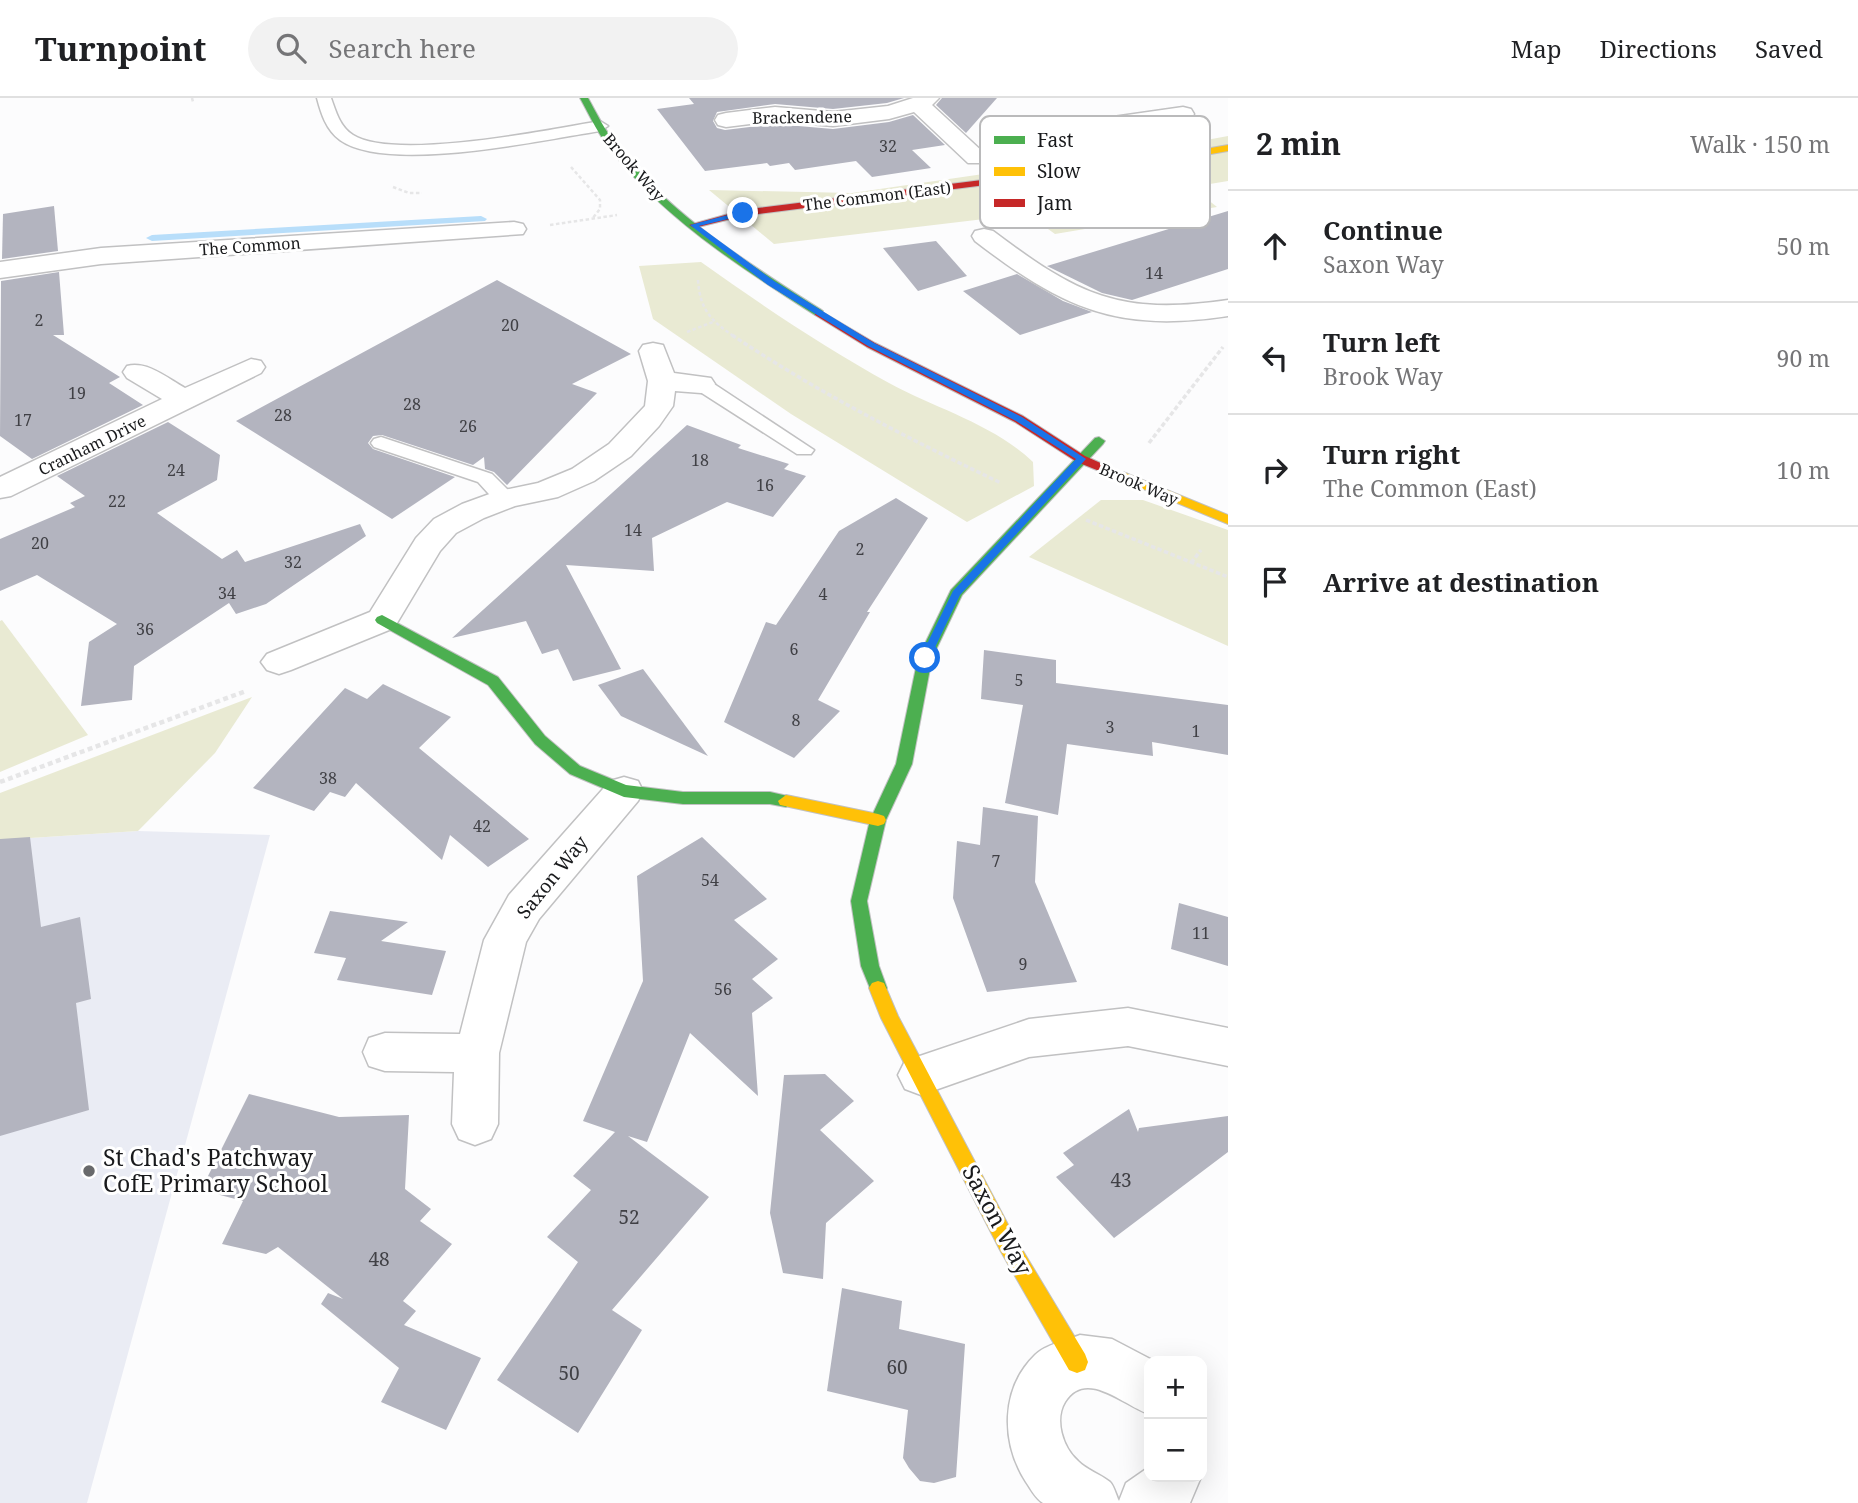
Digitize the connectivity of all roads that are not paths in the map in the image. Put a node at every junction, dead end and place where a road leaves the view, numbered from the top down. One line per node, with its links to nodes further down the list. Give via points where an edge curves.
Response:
1 (324, 98): 6 (lane, via 333,126 351,140 385,148 424,149)
2 (584, 98): 6 (street, Brook Way)
3 (923, 101): 7 (street, Brackendene, via 889,112 833,119 720,113); 10 (street, Brackendene)
4 (1183, 114): 5 (street)
5 (1169, 116)
6 (600, 126): 12 (street, Brook Way, via 651,190)
7 (740, 138)
8 (1228, 148): 9 (street, The Common (East))
9 (1210, 151)
10 (976, 159)
11 (980, 183): 12 (street, The Common (East), via 743,213)
12 (694, 225): 24 (street, Brook Way, via 771,283 871,345)
13 (505, 226): 15 (street, The Common, via 101,256)
14 (979, 248): 16 (street, via 1006,253 1086,302 1136,312)
15 (0, 270)
16 (1216, 310): 17 (street)
17 (1228, 335)
18 (653, 351): 21 (street)
19 (251, 367): 23 (street, Cranham Drive)
20 (137, 372): 23 (street)
21 (662, 381): 22 (street); 31 (street, via 659,406 620,450 583,475 547,490)
22 (701, 384): 27 (lane)
23 (184, 400): 30 (street, Cranham Drive)
24 (1019, 419): 25 (street, Brook Way); 29 (street, Brook Way)
25 (1086, 438): 28 (street, Brook Way); 29 (street, Saxon Way)
26 (382, 443): 31 (lane, via 485,478)
27 (804, 450)
28 (1138, 458)
29 (1081, 459): 32 (street, Brook Way); 36 (street, Saxon Way, via 956,593 925,658 904,764)
30 (0, 489)
31 (506, 499): 33 (street, via 445,526 427,545)
32 (1228, 520)
33 (382, 620): 34 (street); 35 (street, via 493,681 540,740 575,770)
34 (279, 662)
35 (624, 791): 36 (street, via 683,798 770,798); 39 (street, Saxon Way, via 524,907 505,940)
36 (878, 820): 40 (street, Saxon Way, via 859,901 870,965 890,1018)
37 (1228, 1046): 40 (street, via 1128,1027 1029,1038)
38 (385, 1052): 39 (street)
39 (477, 1053): 41 (street, Saxon Way)
40 (921, 1075): 42 (street, Saxon Way, via 1007,1243)
41 (475, 1124)
42 (1077, 1362): 43 (street, via 1105,1362); 45 (street, via 1058,1368 1044,1381 1031,1419 1045,1464 1061,1483)
43 (1144, 1384)
44 (1172, 1482): 46 (street)
45 (1092, 1503)
46 (1146, 1503)

